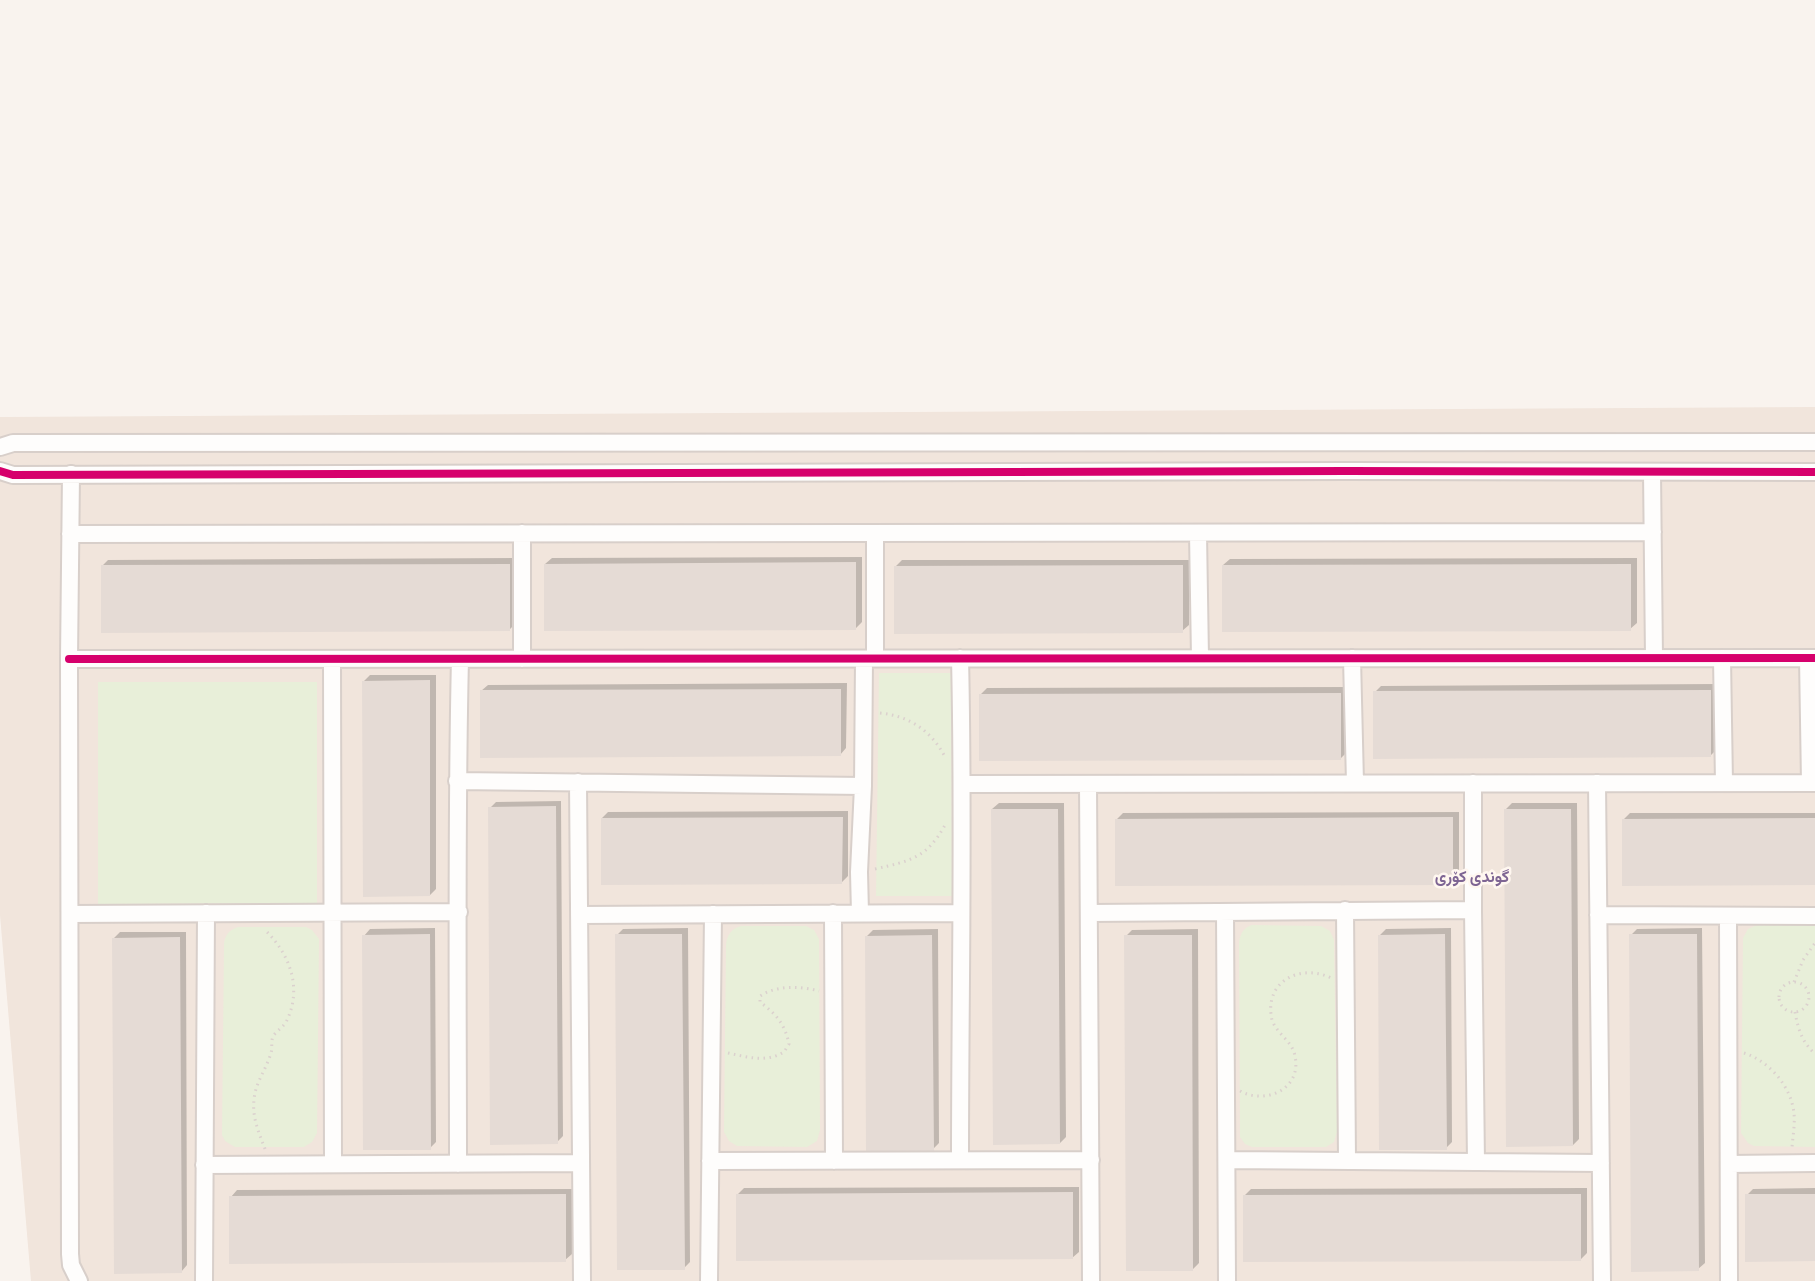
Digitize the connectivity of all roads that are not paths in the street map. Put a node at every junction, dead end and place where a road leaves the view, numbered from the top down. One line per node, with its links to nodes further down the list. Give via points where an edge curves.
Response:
1 (1815, 442): 2 (street)
2 (1346, 443): 3 (street, via 13,443); 5 (street)
3 (0, 447)
4 (0, 471): 8 (street, via 13,475)
5 (1346, 471): 6 (street); 8 (street)
6 (1653, 472): 7 (street); 9 (street)
7 (1815, 472)
8 (71, 474): 13 (street)
9 (1653, 532): 12 (street); 17 (street)
10 (522, 533): 11 (street); 13 (street); 23 (street)
11 (875, 533): 12 (street); 24 (street)
12 (1198, 533): 15 (street)
13 (70, 534): 20 (street)
14 (960, 658): 15 (street); 24 (street); 32 (street)
15 (1200, 658): 16 (street)
16 (1352, 658): 17 (street); 27 (street)
17 (1654, 658): 18 (street)
18 (1722, 658): 19 (street); 30 (street)
19 (1812, 658): 31 (street)
20 (69, 659): 21 (street); 45 (street)
21 (332, 659): 22 (street); 40 (street)
22 (460, 659): 23 (street); 25 (street)
23 (522, 659): 24 (street)
24 (869, 659): 34 (street)
25 (457, 781): 26 (street); 37 (street)
26 (578, 782): 34 (street); 47 (street)
27 (1355, 783): 28 (street); 33 (street)
28 (1473, 783): 29 (street); 36 (street)
29 (1597, 783): 30 (street); 48 (street)
30 (1724, 783): 31 (street)
31 (1813, 783)
32 (963, 784): 33 (street); 43 (street)
33 (1088, 784): 44 (street)
34 (863, 786): 42 (street)
35 (1345, 910): 36 (street); 38 (street); 53 (street)
36 (1473, 910): 57 (street)
37 (459, 912): 40 (street); 62 (street)
38 (1225, 912): 44 (street); 52 (street)
39 (206, 913): 40 (street); 45 (street); 64 (street)
40 (332, 913): 61 (street)
41 (833, 913): 42 (street); 46 (street); 55 (street)
42 (860, 913): 43 (street)
43 (960, 913): 56 (street)
44 (1090, 913): 51 (street)
45 (70, 914): 65 (street, via 70,1254)
46 (713, 914): 47 (street); 54 (street)
47 (579, 915): 58 (street)
48 (1598, 915): 49 (street); 59 (street)
49 (1728, 916): 50 (street); 63 (street)
50 (1815, 916)
51 (1091, 1160): 56 (street); 69 (street)
52 (1227, 1160): 53 (street); 70 (street)
53 (1347, 1160): 57 (street)
54 (710, 1161): 55 (street); 68 (street)
55 (834, 1161): 56 (street)
56 (960, 1161)
57 (1476, 1162): 59 (street)
58 (581, 1163): 62 (street); 67 (street)
59 (1601, 1163): 71 (street)
60 (1815, 1163): 63 (street)
61 (333, 1164): 62 (street); 64 (street)
62 (458, 1164)
63 (1729, 1164): 72 (street)
64 (204, 1165): 66 (street)
65 (79, 1281)
66 (204, 1281)
67 (582, 1281)
68 (708, 1281)
69 (1091, 1281)
70 (1227, 1281)
71 (1602, 1281)
72 (1729, 1281)

